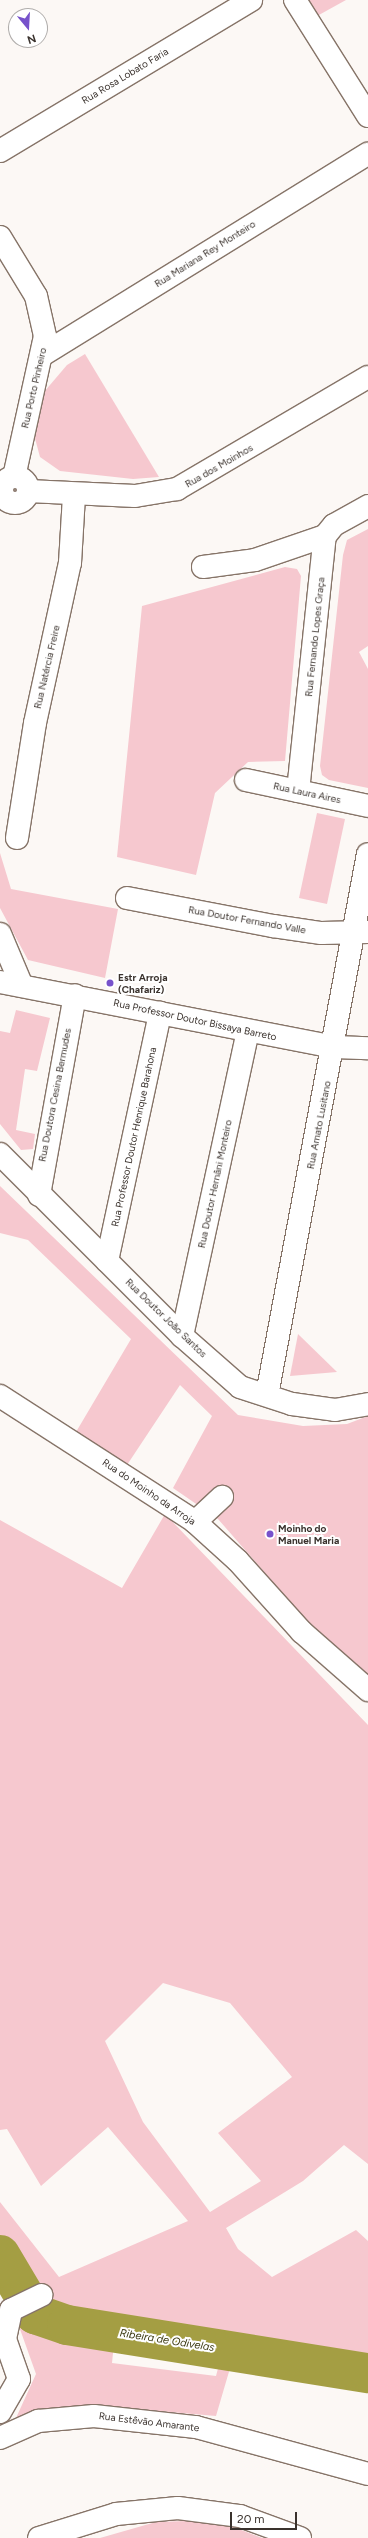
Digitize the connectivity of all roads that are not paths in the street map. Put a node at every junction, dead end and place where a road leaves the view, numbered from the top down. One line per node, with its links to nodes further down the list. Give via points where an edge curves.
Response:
1 (251, 0): 4 (street, Rua Rosa Lobato Faria)
2 (295, 0): 3 (street)
3 (368, 116)
4 (0, 151)
5 (368, 154): 7 (street, Rua Mariana Rey Monteiro)
6 (0, 237): 7 (street, Rua Porto Pinheiro, via 36,296 45,336)
7 (42, 355): 9 (street, Rua Porto Pinheiro)
8 (368, 377): 10 (street, Rua dos Moinhos, via 190,484 161,494)
9 (8, 493): 10 (street, Rua dos Moinhos)
10 (74, 496): 17 (street, Rua Natércia Freire, via 70,563 35,723)
11 (368, 506): 12 (street, via 334,525)
12 (325, 536): 13 (street, via 255,560); 15 (street, Rua Fernando Lopes Graça)
13 (203, 567)
14 (246, 780): 15 (street, Rua Laura Aires)
15 (298, 791): 16 (street, Rua Laura Aires)
16 (368, 806)
17 (17, 838)
18 (368, 854): 20 (street, Rua Amato Lusitano)
19 (128, 898): 20 (street, Rua Doutor Fernando Valle, via 273,926)
20 (361, 933): 27 (street, Rua Amato Lusitano)
21 (0, 934): 23 (street)
22 (0, 982): 23 (street, Rua Professor Doutor Bissaya Barreto)
23 (22, 986): 24 (street, Rua Professor Doutor Bissaya Barreto)
24 (75, 995): 25 (street, Rua Professor Doutor Bissaya Barreto); 30 (street, Rua Doutora Cesina Bermudes, via 40,1177)
25 (160, 1013): 26 (street, Rua Professor Doutor Bissaya Barreto); 31 (street, Rua Professor Doutor Henrique Barahona)
26 (248, 1032): 27 (street, Rua Professor Doutor Bissaya Barreto); 32 (street, Rua Doutor Hernâni Monteiro)
27 (334, 1047): 28 (street, Rua Professor Doutor Bissaya Barreto); 33 (street, Rua Amato Lusitano)
28 (368, 1048)
29 (0, 1154): 30 (street, Rua Doutor João Santos)
30 (39, 1195): 31 (street, Rua Doutor João Santos)
31 (107, 1261): 32 (street, Rua Doutor João Santos)
32 (182, 1336): 33 (street, Rua Doutor João Santos, via 240,1387)
33 (266, 1395): 35 (street, Rua Doutor João Santos, via 292,1404 335,1410)
34 (0, 1396): 37 (street, Rua do Moinho da Arroja)
35 (368, 1404)
36 (222, 1497): 37 (street)
37 (195, 1522): 38 (street, Rua do Moinho da Arroja, via 238,1561 302,1632)
38 (368, 1690)
39 (42, 2295): 40 (street, via 11,2310 5,2339 19,2379)
40 (0, 2412)
41 (0, 2438): 42 (street, Rua Estêvão Amarante, via 38,2421 94,2416 196,2427)
42 (368, 2474)
43 (39, 2538): 44 (street, via 116,2514 178,2508 240,2516)
44 (300, 2538)

